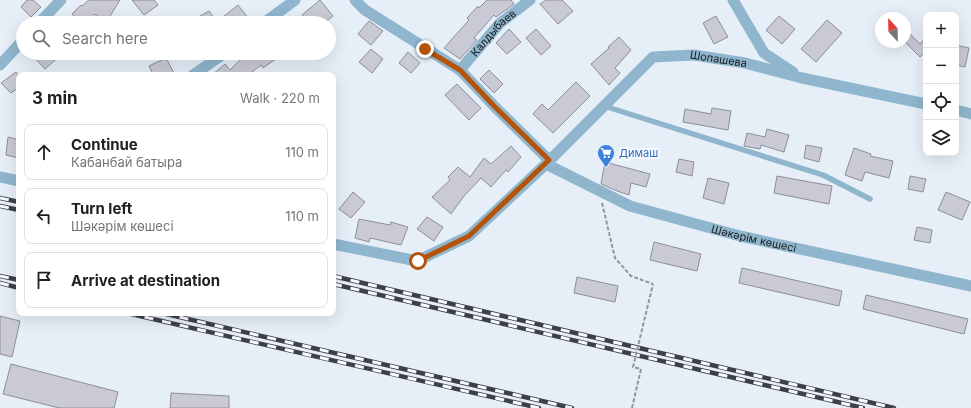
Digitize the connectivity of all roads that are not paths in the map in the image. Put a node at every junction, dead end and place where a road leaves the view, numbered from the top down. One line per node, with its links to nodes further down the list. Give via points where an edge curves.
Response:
1 (61, 0): 6 (street)
2 (295, 0): 7 (street)
3 (355, 0): 11 (street, Шәкәрім көшесі, via 365,10)
4 (530, 0): 11 (street, Калдыбаев, via 500,23)
5 (733, 0): 13 (street, via 764,53)
6 (45, 16)
7 (273, 16)
8 (16, 47): 10 (street)
9 (215, 60): 12 (street)
10 (0, 64)
11 (460, 70): 18 (street, Шәкәрім көшесі)
12 (197, 72)
13 (802, 78): 14 (street, Шопашева); 15 (street, Шопашева, via 745,63 694,55 654,57)
14 (923, 103)
15 (604, 106): 18 (street, Шопашева); 21 (lane, via 823,175)
16 (959, 111): 17 (street)
17 (971, 114)
18 (548, 162): 22 (street, Шопашева, via 469,236 418,261); 23 (street, Шәкәрім көшесі, via 630,206 740,236)
19 (0, 177): 20 (street)
20 (16, 180)
21 (870, 199)
22 (336, 245)
23 (971, 285)

